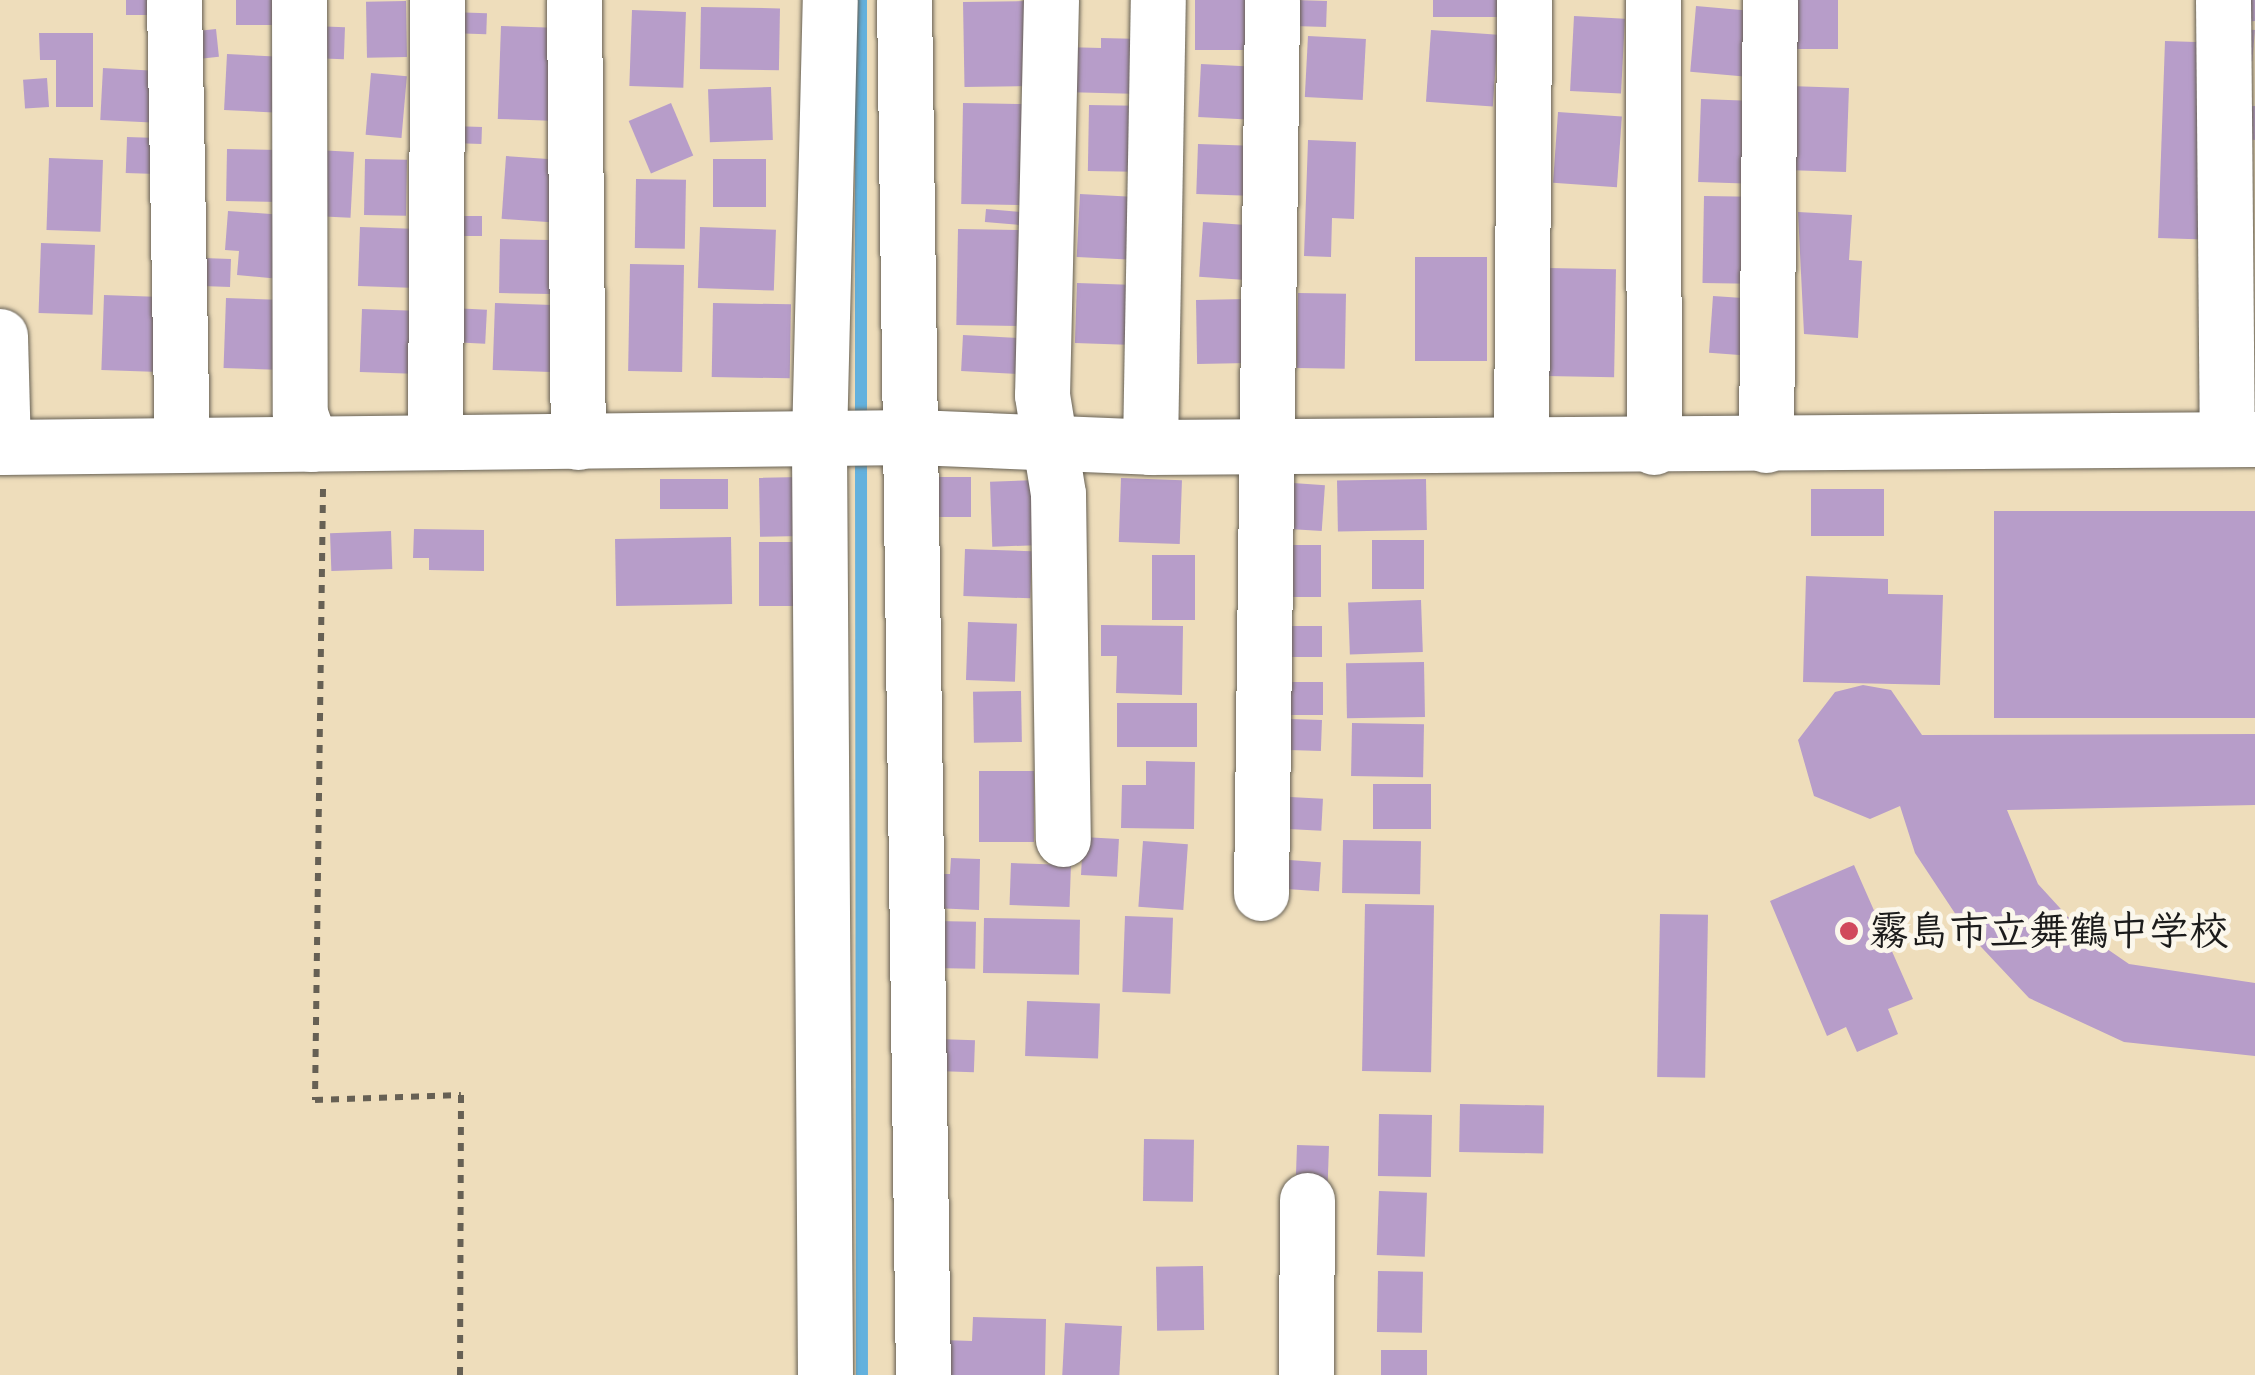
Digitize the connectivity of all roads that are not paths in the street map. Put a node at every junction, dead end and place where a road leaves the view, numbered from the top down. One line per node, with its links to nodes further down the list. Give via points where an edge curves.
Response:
1 (174, 0): 20 (street)
2 (299, 0): 21 (street, via 300,414)
3 (437, 0): 18 (street)
4 (574, 0): 19 (street)
5 (830, 0): 16 (street)
6 (904, 0): 15 (street)
7 (1051, 0): 22 (street)
8 (1158, 0): 27 (street)
9 (1272, 0): 24 (street)
10 (1524, 0): 23 (street)
11 (1653, 0): 28 (street)
12 (1770, 0): 25 (street)
13 (2223, 0): 17 (street)
14 (0, 336): 26 (street)
15 (908, 437): 16 (street); 22 (street); 33 (street)
16 (828, 439): 19 (street); 32 (street)
17 (2241, 439): 25 (street)
18 (435, 442): 19 (street); 21 (street)
19 (578, 442)
20 (182, 444): 21 (street); 26 (street)
21 (311, 444)
22 (1046, 444): 27 (street); 29 (street, via 1058,494)
23 (1521, 444): 24 (street); 28 (street)
24 (1272, 445): 27 (street); 30 (street)
25 (1766, 445): 28 (street)
26 (1, 447)
27 (1150, 447)
28 (1654, 448)
29 (1063, 840)
30 (1261, 893)
31 (1307, 1200): 34 (street)
32 (825, 1375)
33 (923, 1375)
34 (1306, 1375)

